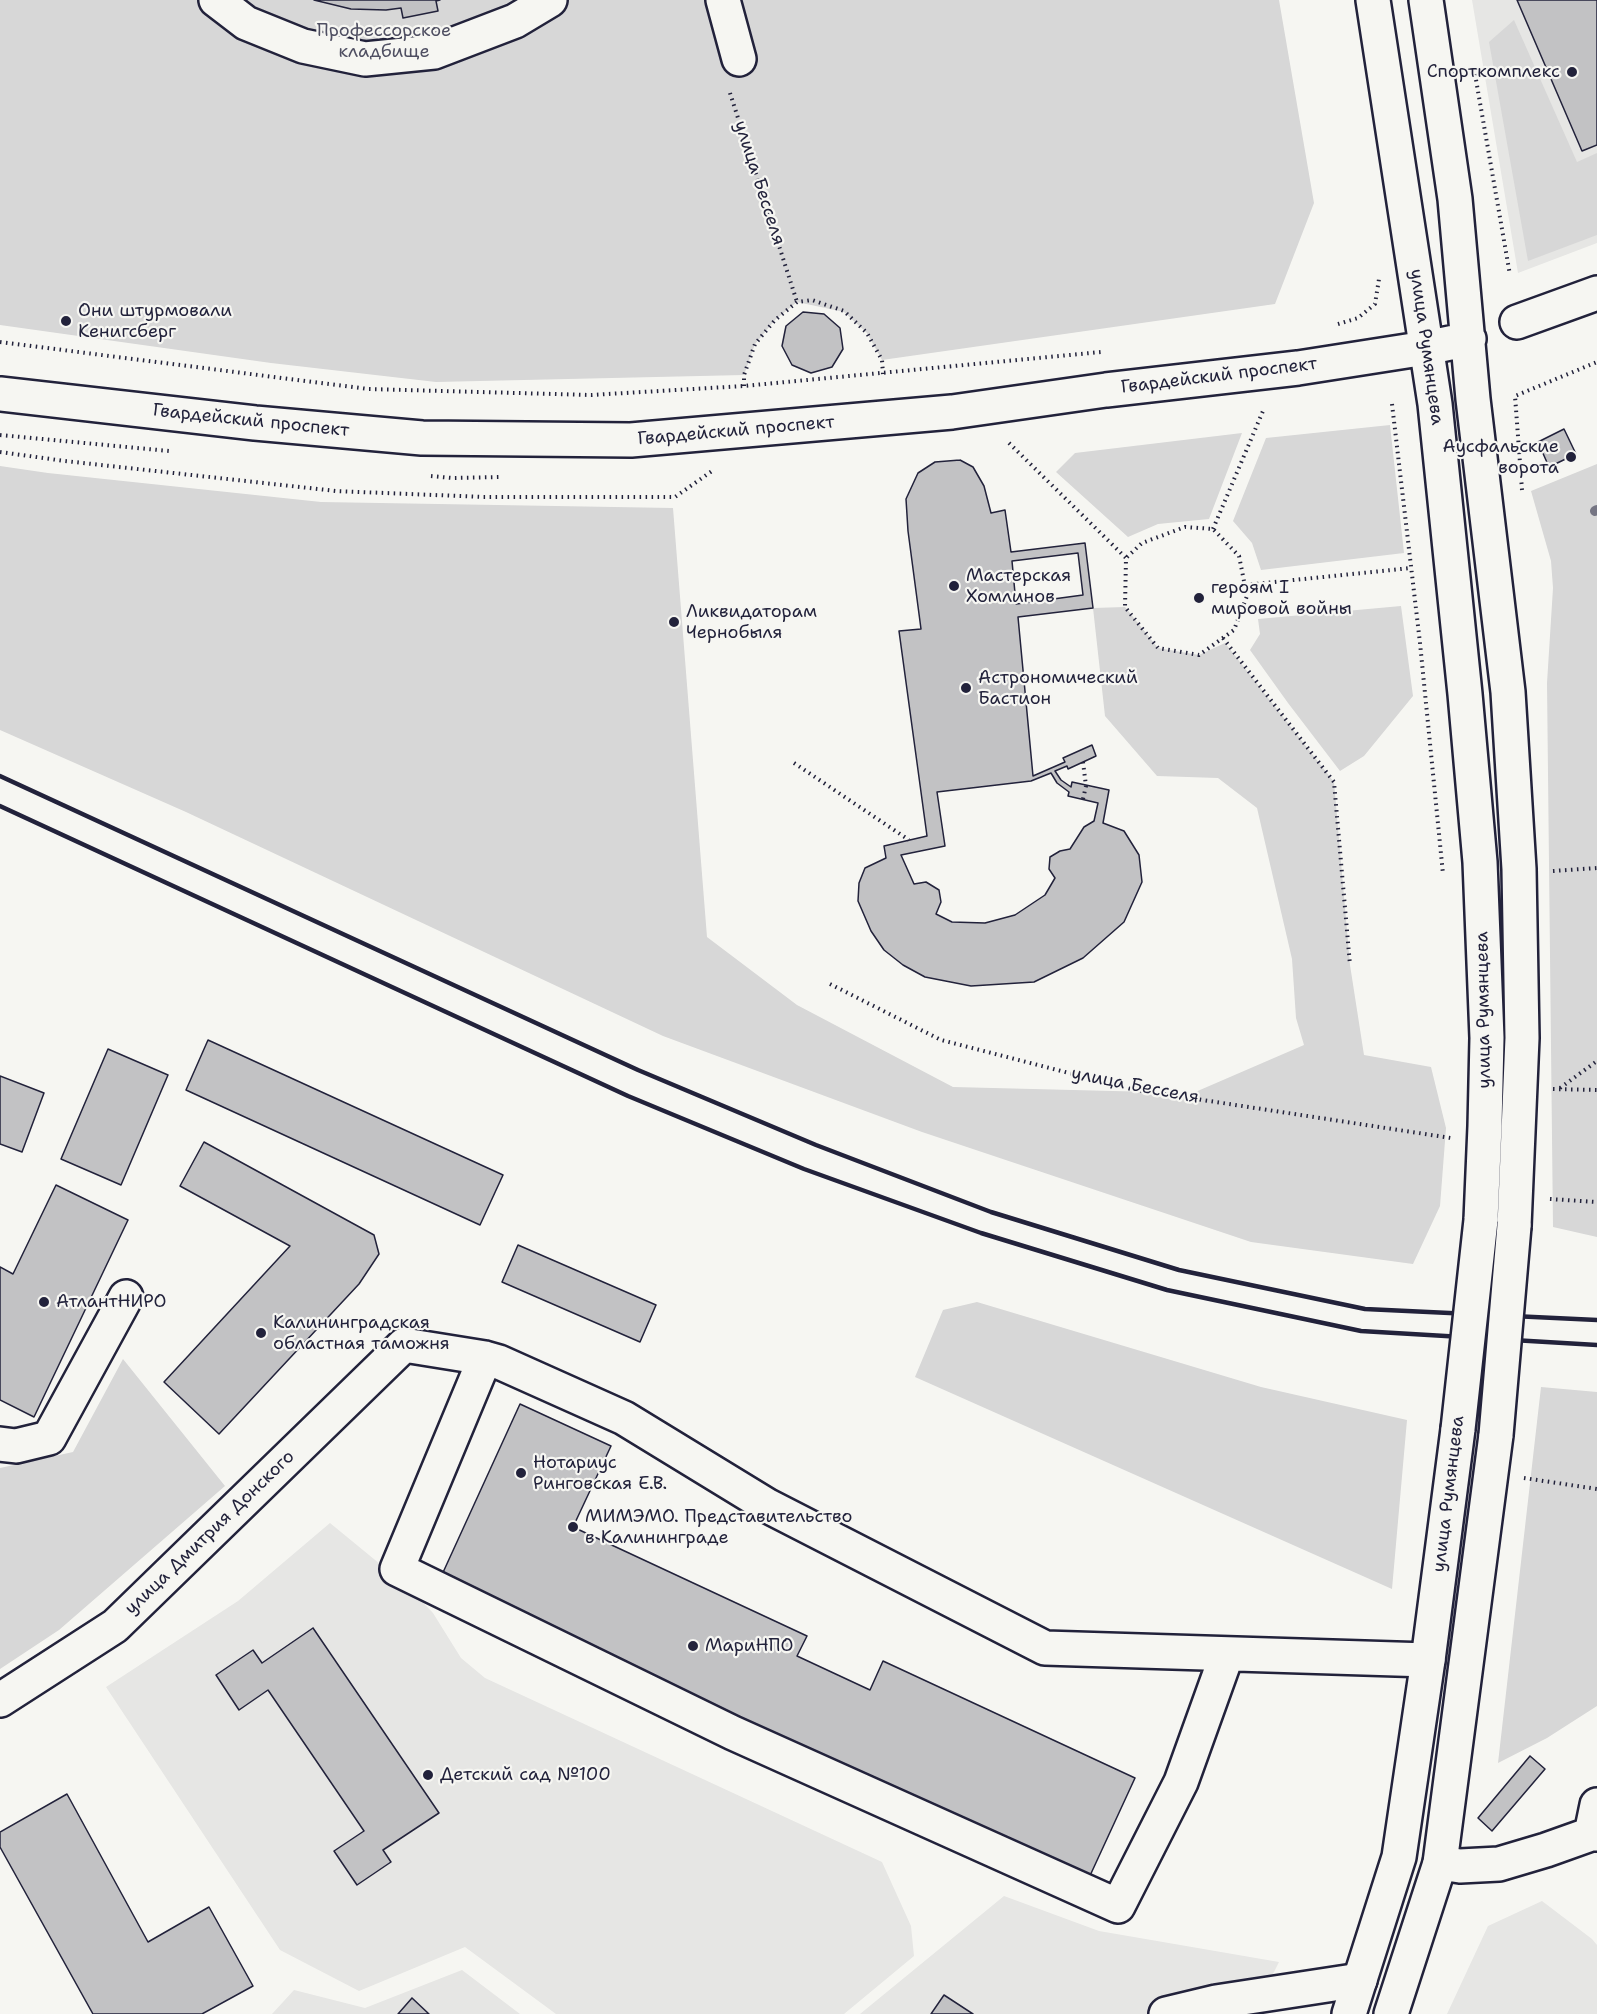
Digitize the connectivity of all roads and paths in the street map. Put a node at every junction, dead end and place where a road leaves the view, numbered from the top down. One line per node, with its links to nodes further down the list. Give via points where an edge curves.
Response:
1 (216, 0): 2 (main road, via 246,23 274,35 303,46 365,59 434,52 515,21)
2 (550, 0)
3 (723, 0): 7 (main road)
4 (1373, 0): 16 (main road, улица Румянцева)
5 (1426, 0): 14 (main road, улица Румянцева, via 1455,200)
6 (1474, 66): 9 (path)
7 (733, 72): 11 (path, улица Бесселя)
8 (1381, 270): 13 (path, via 1375,304 1358,318)
9 (1509, 275)
10 (1597, 293): 12 (main road)
11 (797, 302): 19 (path, via 812,300 844,312 867,333 882,360); 20 (path, via 755,344)
12 (1518, 322)
13 (1332, 326)
14 (1469, 339): 16 (main road, Гвардейский проспект); 56 (main road, улица Румянцева, bridge, via 1508,692 1519,869 1522,1038 1514,1226 1496,1435)
15 (0, 342): 20 (path, via 368,389 591,395)
16 (1426, 348): 21 (main road, Гвардейский проспект, via 952,412 631,440 422,438); 53 (main road, улица Румянцева, bridge, via 1458,615 1480,862 1487,1038 1480,1220)
17 (1107, 352): 19 (path)
18 (1597, 362): 22 (path)
19 (883, 374): 20 (path)
20 (744, 386)
21 (0, 394)
22 (1515, 396)
23 (1392, 404): 30 (path)
24 (1263, 411): 28 (path)
25 (1009, 443): 29 (path)
26 (0, 452): 27 (path, via 336,491 483,497 675,497)
27 (712, 471)
28 (1213, 529): 29 (path, via 1185,527 1142,543); 31 (path, via 1239,556)
29 (1126, 558): 32 (path, via 1125,607 1158,648 1199,655)
30 (1411, 568): 31 (path); 39 (path)
31 (1245, 585): 32 (path, via 1247,596 1234,630)
32 (1223, 638): 40 (path, via 1334,782)
33 (1083, 762): 35 (path)
34 (794, 763): 36 (path)
35 (1083, 800)
36 (909, 840)
37 (1597, 868): 38 (path)
38 (1562, 870)
39 (1443, 875)
40 (1350, 965)
41 (830, 984): 44 (path, улица Бесселя, via 941,1040 1131,1089)
42 (1597, 1060): 43 (path, via 1560,1088)
43 (1597, 1090)
44 (1456, 1139)
45 (1539, 1198): 46 (path)
46 (1597, 1202)
47 (126, 1297): 49 (main road, via 49,1438 16,1446)
48 (485, 1358): 52 (main road, via 624,1418 768,1506 1045,1648); 52 (main road, via 397,1569 733,1733 1118,1906 1181,1782); 54 (main road, улица Дмитрия Донского, via 405,1345 115,1626)
49 (0, 1444)
50 (1516, 1477): 51 (path)
51 (1597, 1488)
52 (1227, 1654): 53 (main road)
53 (1428, 1660): 57 (main road, улица Румянцева, via 1399,1857)
54 (0, 1700)
55 (1595, 1824): 56 (main road, via 1546,1850 1499,1863)
56 (1440, 1863): 60 (main road, улица Румянцева)
57 (1360, 1980): 58 (main road, via 1216,2002); 59 (main road, улица Румянцева)
58 (1166, 2014)
59 (1348, 2014)
60 (1390, 2014)

